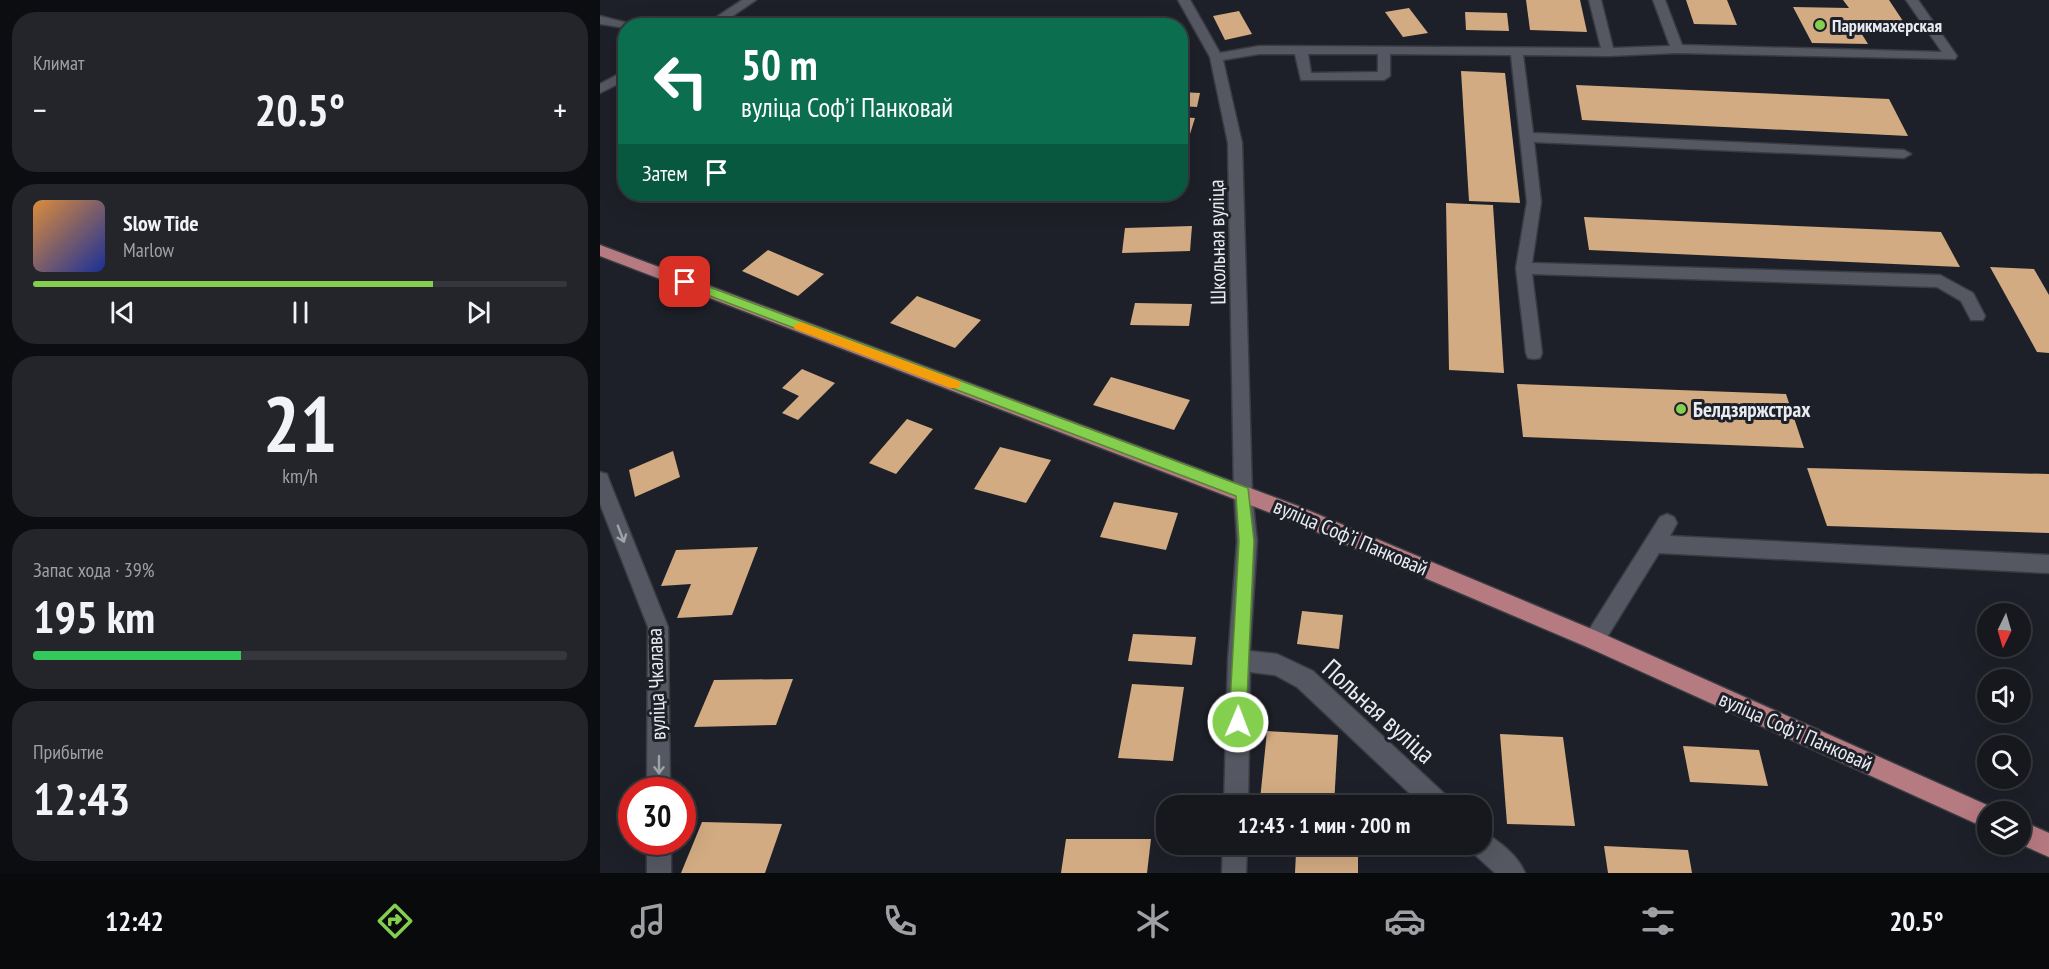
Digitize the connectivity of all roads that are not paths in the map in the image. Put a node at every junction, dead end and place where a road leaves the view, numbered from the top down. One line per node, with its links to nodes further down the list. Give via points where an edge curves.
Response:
1 (750, 0): 6 (street)
2 (1184, 0): 14 (street, Школьная вуліца)
3 (1595, 0): 13 (street)
4 (1659, 0): 9 (street)
5 (1912, 0): 9 (street, via 1951,56)
6 (722, 18)
7 (600, 20): 8 (street)
8 (618, 23)
9 (1677, 49): 13 (street)
10 (1301, 51): 11 (street); 11 (street, via 1305,77 1384,76); 14 (street, via 1258,50)
11 (1384, 51): 12 (street)
12 (1517, 52): 13 (street); 17 (street)
13 (1608, 52)
14 (1216, 57): 24 (street, Школьная вуліца, via 1235,143)
15 (618, 79): 16 (street)
16 (600, 89)
17 (1527, 137): 18 (street, via 1596,146); 20 (street, via 1534,202)
18 (1904, 154)
19 (600, 250): 24 (main road, вуліца Софʼі Панковай)
20 (1524, 268): 21 (street, via 1856,285 1940,281 1967,297); 22 (street)
21 (1977, 316)
22 (1534, 353)
23 (600, 480): 30 (street, вуліца Чкалава, one-way to 30, via 658,627)
24 (1243, 492): 28 (main road, вуліца Софʼі Панковай); 29 (street, Школьная вуліца, via 1247,541)
25 (1667, 523): 26 (street)
26 (1653, 544): 27 (street); 28 (street)
27 (2049, 564)
28 (1594, 640): 33 (main road, вуліца Софʼі Панковай)
29 (1239, 660): 31 (street, Школьная вуліца); 32 (street, Польная вуліца, via 1277,665 1305,679)
30 (659, 777)
31 (1236, 795)
32 (1429, 795)
33 (1977, 812)
34 (2031, 837): 35 (main road)
35 (2049, 845)
36 (1492, 853): 41 (street)
37 (659, 855): 39 (street)
38 (1235, 855): 40 (street)
39 (659, 873)
40 (1234, 873)
41 (1513, 873)

